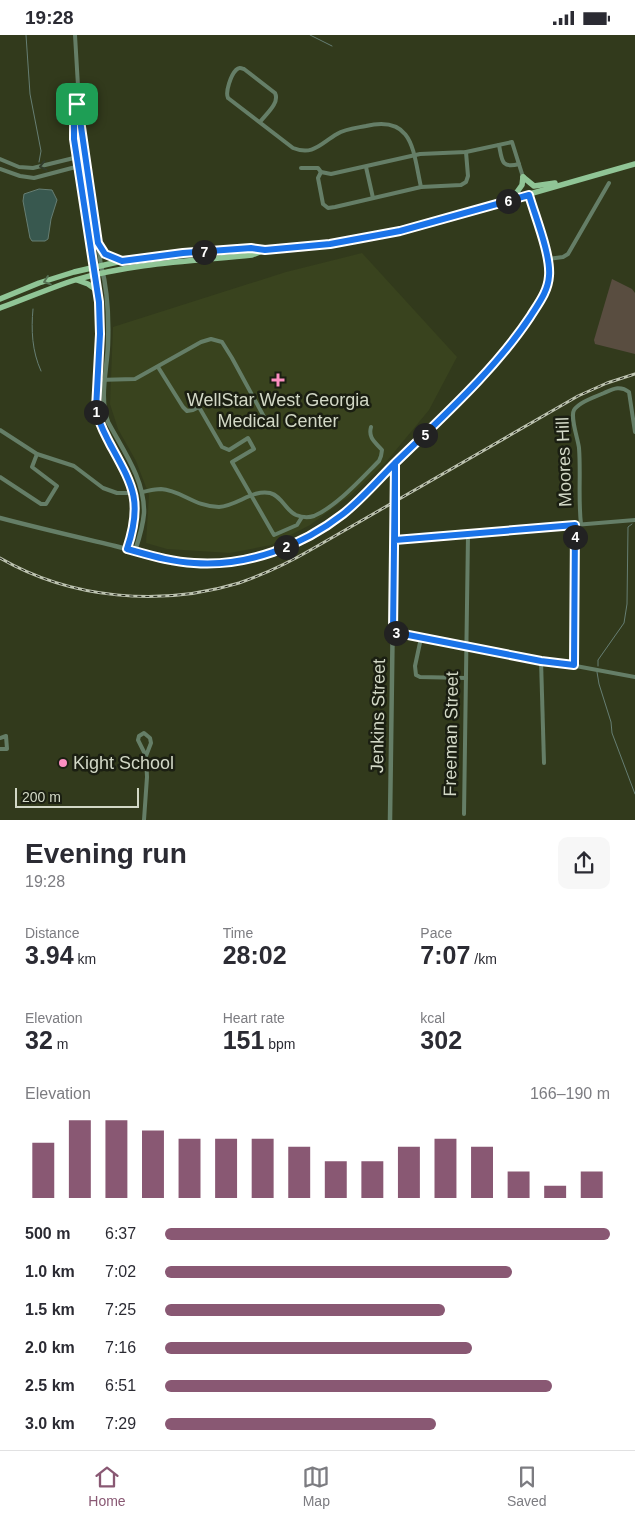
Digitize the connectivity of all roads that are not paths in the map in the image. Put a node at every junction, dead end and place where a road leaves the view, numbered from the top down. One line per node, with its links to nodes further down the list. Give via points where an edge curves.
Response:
1 (75, 35): 2 (street)
2 (79, 94): 6 (street); 8 (street, via 73,125)
3 (260, 122): 3 (street, via 226,95 236,70 240,68 277,96); 7 (street, via 293,148 306,151 343,131 380,123 396,125 405,133)
4 (499, 145): 5 (street); 10 (street, via 506,165); 10 (street, via 512,142)
5 (466, 151): 7 (street); 21 (street, via 466,182)
6 (86, 155): 8 (street); 12 (street)
7 (414, 156): 14 (street); 21 (street)
8 (76, 157): 9 (street, one-way to 9, via 33,168); 13 (street)
9 (0, 159)
10 (519, 164): 18 (street)
11 (635, 164): 19 (main road)
12 (87, 165): 13 (street); 25 (street)
13 (77, 167): 16 (street, via 34,177 20,177); 30 (street)
14 (366, 167): 17 (street, via 331,174); 23 (street)
15 (301, 168): 17 (street, via 313,167)
16 (0, 169)
17 (322, 172): 23 (street, via 318,178 323,204 328,208)
18 (523, 177): 19 (main road, via 534,185); 24 (main road, via 518,193)
19 (570, 182): 22 (main road)
20 (609, 183): 27 (street, via 568,254)
21 (421, 187): 23 (street)
22 (529, 195): 24 (main road); 27 (street)
23 (373, 198)
24 (511, 200): 26 (main road, via 400,231 330,244)
25 (98, 243): 28 (main road, via 105,254); 29 (street)
26 (265, 250): 28 (main road, via 251,248); 31 (main road, via 252,255)
27 (548, 259): 45 (street, via 546,289 511,344)
28 (122, 261): 29 (main road)
29 (101, 265): 30 (main road); 31 (street)
30 (94, 267): 32 (street); 35 (main road, one-way to 35, via 39,283)
31 (103, 273): 32 (main road); 39 (street, via 108,327)
32 (95, 275): 33 (main road); 34 (street)
33 (75, 280): 34 (main road); 36 (main road)
34 (98, 291): 38 (street)
35 (0, 299)
36 (0, 308)
37 (158, 367): 39 (street, via 135,379); 40 (street, via 207,339 222,342); 49 (street, via 187,411 199,407 222,447 229,450 248,438 254,449 232,463)
38 (97, 380): 39 (street); 48 (street, via 95,404 99,424 131,483)
39 (105, 381): 47 (street, via 106,418 136,473)
40 (269, 426)
41 (371, 427): 50 (street, via 371,438 382,450 379,461 330,505 315,515)
42 (0, 430): 44 (street)
43 (635, 432): 53 (street, Moores Hill, via 629,392 624,388 616,388 575,409)
44 (37, 455): 46 (street, via 32,467 57,486 46,504 41,505); 48 (street, via 69,464 107,490)
45 (395, 463): 56 (street, Jenkins Street); 58 (street, via 333,521 274,551 243,560 204,564)
46 (0, 477)
47 (142, 492): 48 (street); 49 (street, via 163,489 200,504 219,507); 58 (street, via 144,517)
48 (133, 493): 57 (street, via 135,518)
49 (251, 496): 50 (street, via 264,492 273,494 290,511); 50 (street, via 274,535 297,525)
50 (302, 517)
51 (0, 518): 57 (street)
52 (635, 521): 53 (street)
53 (581, 524): 54 (street)
54 (575, 525): 55 (street); 63 (street)
55 (468, 535): 56 (street); 61 (street, Freeman Street)
56 (395, 540): 59 (street, Jenkins Street)
57 (127, 549): 58 (street)
58 (135, 551)
59 (393, 632): 60 (street); 72 (street, Jenkins Street)
60 (421, 637): 61 (street); 65 (street, via 416,675)
61 (467, 646): 62 (street); 65 (street, Freeman Street)
62 (541, 661): 63 (street); 69 (street)
63 (574, 665): 64 (street)
64 (635, 677)
65 (466, 678): 70 (street, Freeman Street)
66 (0, 738): 67 (street, via 6,736 7,749)
67 (0, 749)
68 (146, 756): 68 (street, via 138,740 144,733 150,737 151,743); 71 (street, via 148,777)
69 (544, 763)
70 (464, 814)
71 (144, 820)
72 (390, 820)

